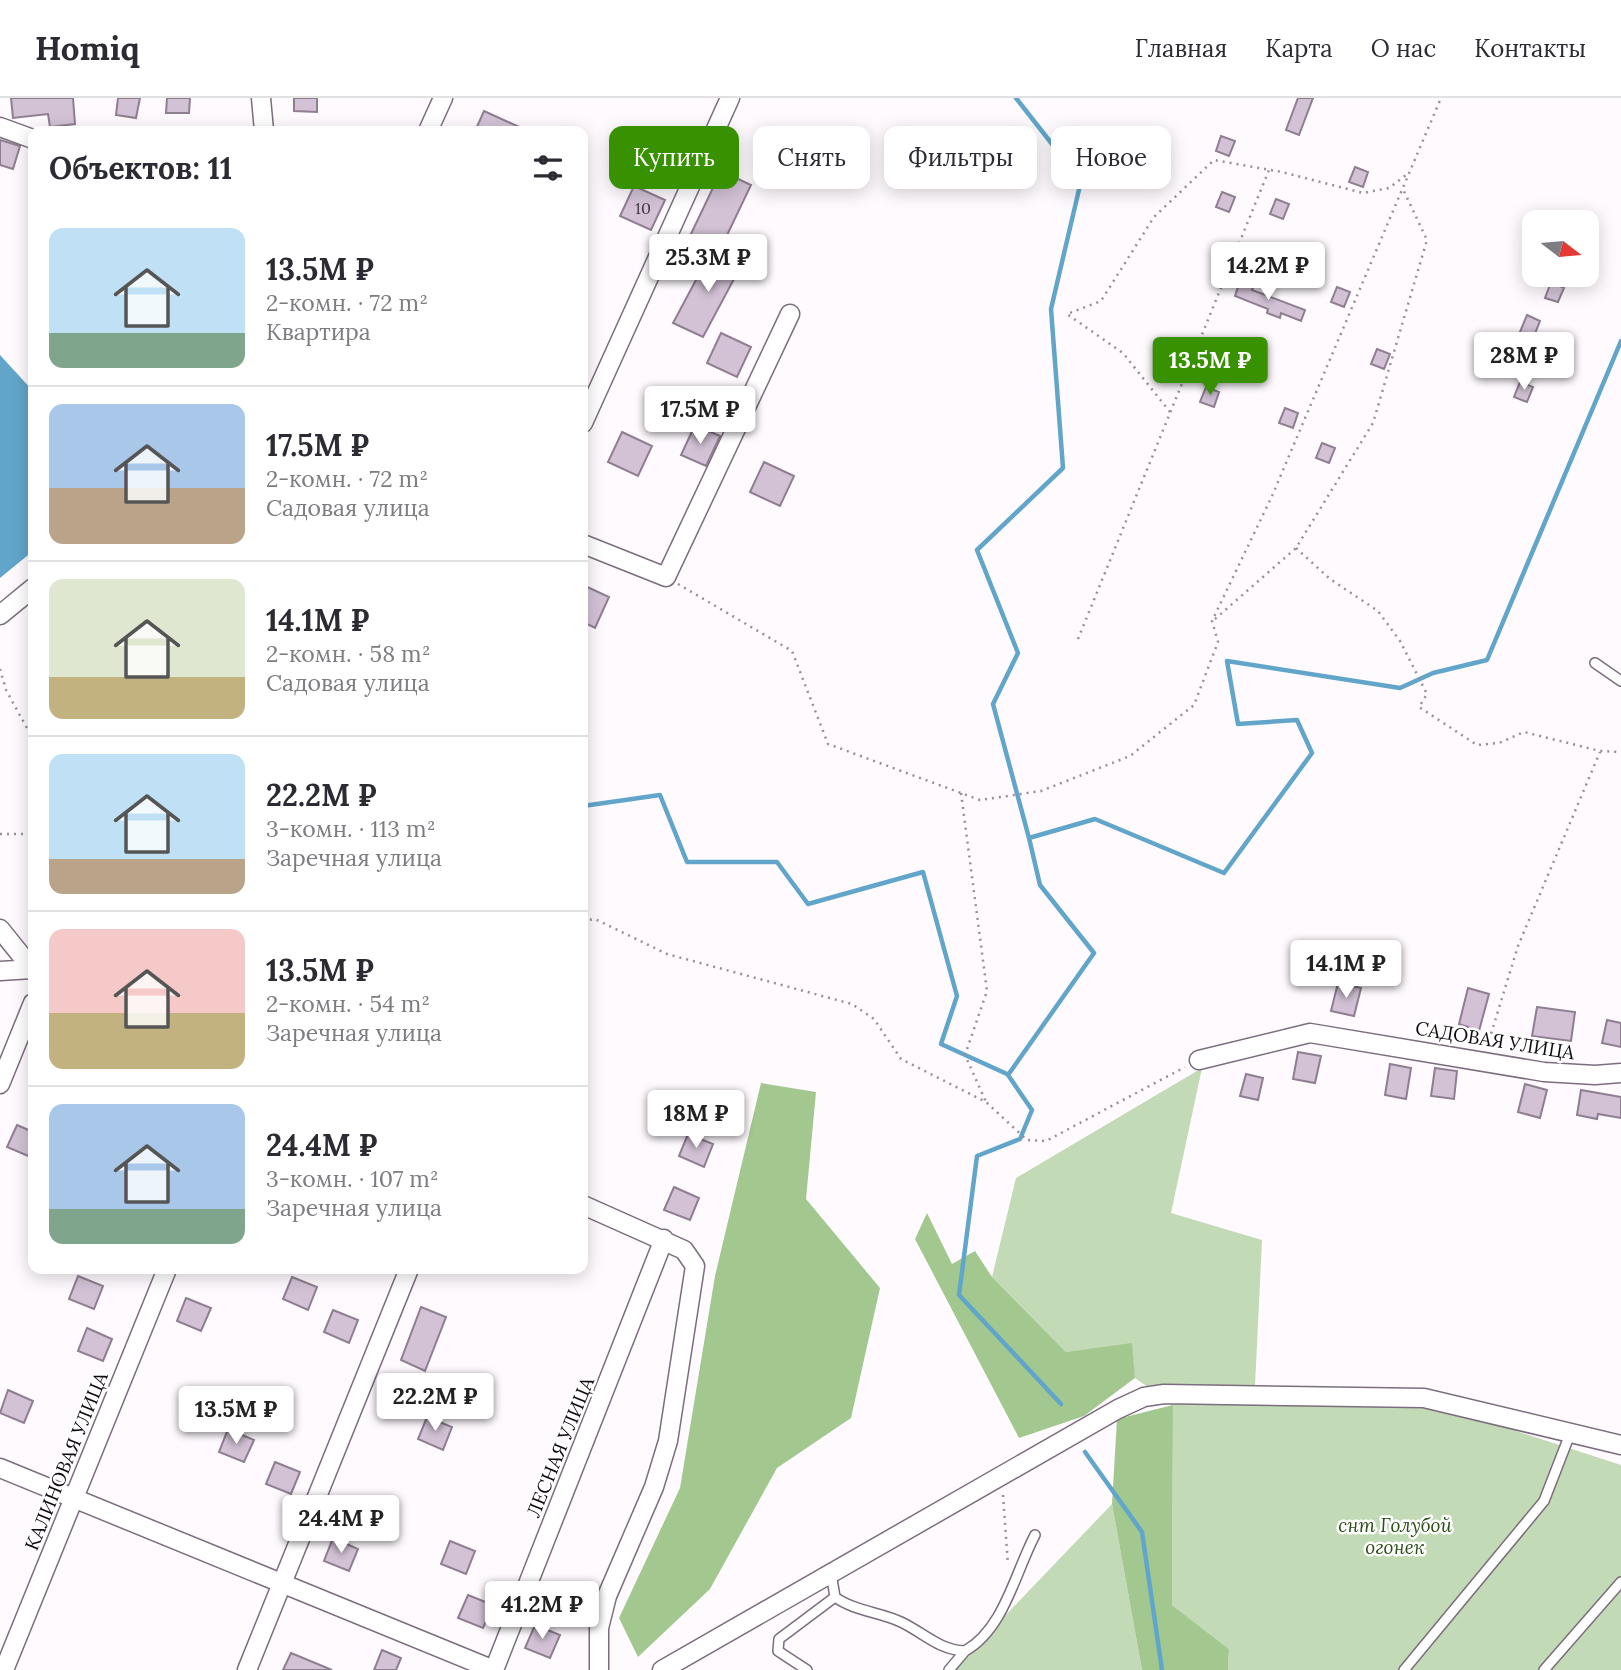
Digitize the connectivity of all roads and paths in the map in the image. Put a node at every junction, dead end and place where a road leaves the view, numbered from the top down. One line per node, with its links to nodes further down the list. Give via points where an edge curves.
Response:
1 (261, 98): 5 (street)
2 (443, 98): 6 (street)
3 (730, 98): 13 (street)
4 (1441, 98): 10 (path)
5 (264, 126)
6 (430, 126)
7 (0, 127): 8 (street)
8 (28, 137)
9 (1269, 170): 10 (path, via 1363,193 1389,188); 14 (path); 14 (path, via 1214,160 1154,217 1101,301 1067,314 1123,354)
10 (1408, 173): 11 (path)
11 (1402, 187): 16 (path, via 1427,240 1373,424); 20 (path, via 1272,496)
12 (790, 314): 17 (street)
13 (588, 412)
14 (1170, 412): 21 (path)
15 (588, 546): 17 (street)
16 (1296, 548): 20 (path); 26 (path, via 1330,579 1378,611 1400,641 1427,694 1419,707 1477,745 1499,743 1524,732)
17 (666, 577): 28 (path, via 792,651 828,744)
18 (28, 592): 19 (street)
19 (0, 615)
20 (1212, 621): 28 (path, via 1218,642 1194,705 1130,756 1041,791 980,800)
21 (1078, 639)
22 (1595, 663): 24 (lane)
23 (0, 669): 25 (path)
24 (1621, 681)
25 (28, 729)
26 (1600, 751): 27 (path); 39 (path, via 1518,946)
27 (1621, 752)
28 (961, 792): 42 (path, via 986,990 965,1055)
29 (0, 834): 30 (path)
30 (28, 834)
31 (588, 920): 42 (path, via 595,919 667,954 852,1004 873,1019 901,1059)
32 (2, 933): 33 (street, via 5,951); 34 (street)
33 (0, 962)
34 (28, 965)
35 (28, 970): 36 (street)
36 (0, 971)
37 (28, 1015): 41 (street)
38 (1199, 1060): 39 (street, САДОВАЯ УЛИЦА, via 1310,1033); 42 (path, via 1046,1141 1027,1140)
39 (1483, 1060): 40 (street, САДОВАЯ УЛИЦА, via 1544,1072)
40 (1621, 1073)
41 (0, 1084)
42 (986, 1102)
43 (588, 1207): 44 (street)
44 (664, 1239): 61 (street, ЛЕСНАЯ УЛИЦА); 62 (street, via 684,1250 695,1266 668,1441 654,1487 607,1596 599,1628)
45 (165, 1274): 51 (street, КАЛИНОВАЯ УЛИЦА)
46 (407, 1274): 55 (street)
47 (1570, 1434): 48 (street); 53 (street, via 1424,1398 1144,1397); 66 (lane, via 1544,1501)
48 (1621, 1445)
49 (0, 1468): 51 (street)
50 (1004, 1492): 56 (path)
51 (74, 1498): 55 (street); 59 (street, КАЛИНОВАЯ УЛИЦА)
52 (1035, 1535): 56 (lane)
53 (831, 1573): 57 (lane); 63 (street)
54 (1621, 1581): 67 (lane)
55 (281, 1584): 60 (street); 61 (street)
56 (1008, 1593): 58 (lane, via 986,1632)
57 (835, 1597): 58 (lane, via 845,1605 902,1623 938,1645); 64 (lane, via 779,1639 778,1651)
58 (965, 1651): 65 (lane)
59 (4, 1670)
60 (247, 1670)
61 (494, 1670)
62 (599, 1670)
63 (662, 1670)
64 (807, 1670)
65 (949, 1670)
66 (1404, 1670)
67 (1544, 1670)

